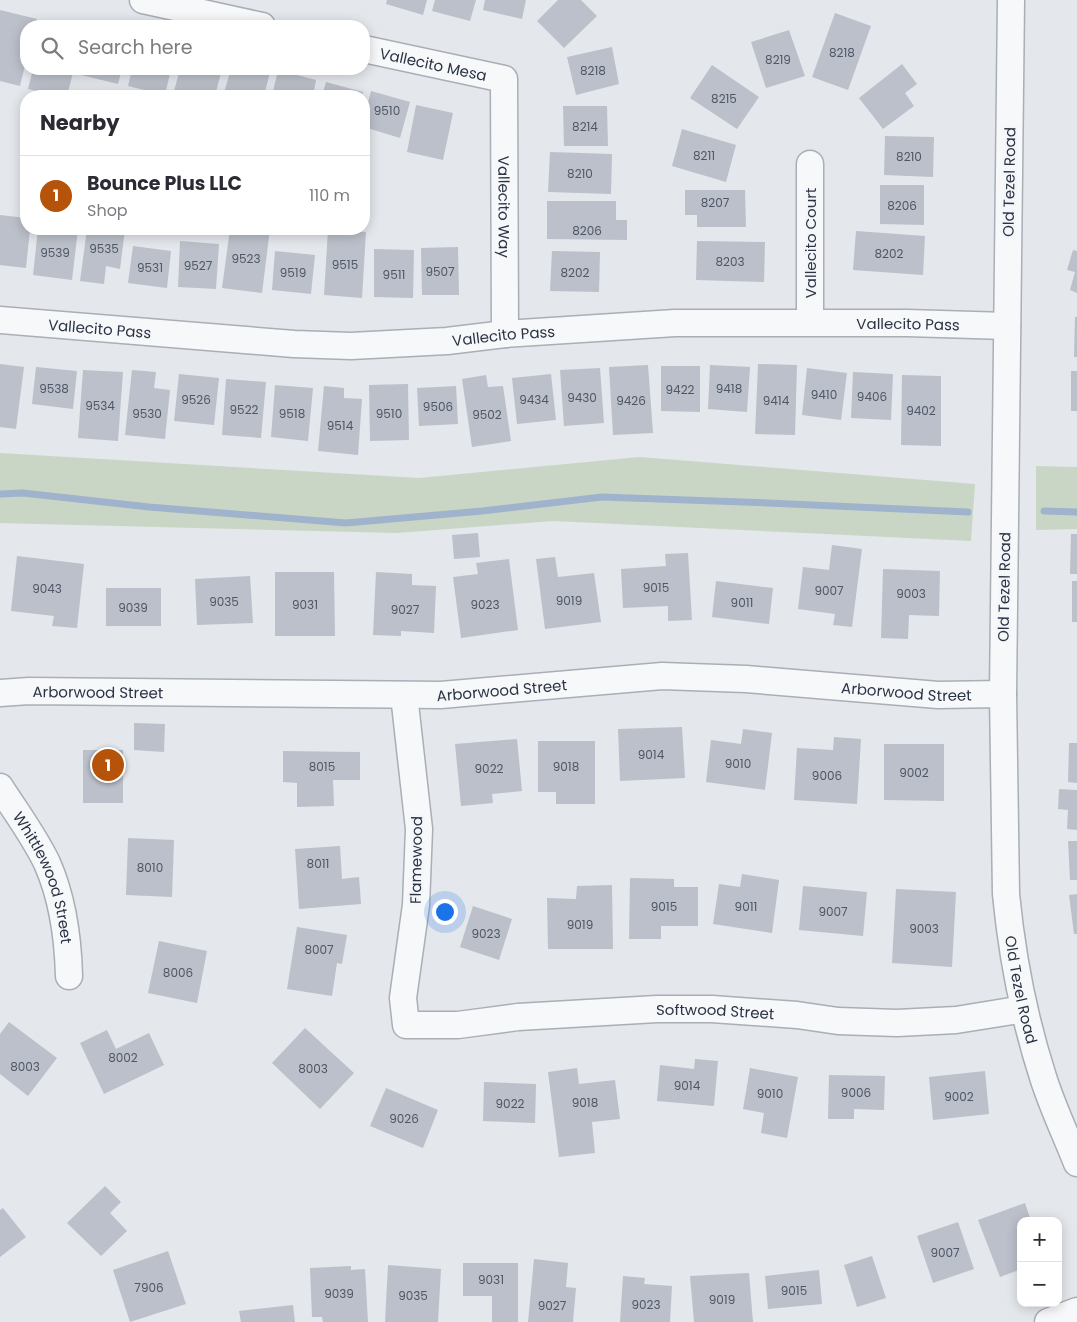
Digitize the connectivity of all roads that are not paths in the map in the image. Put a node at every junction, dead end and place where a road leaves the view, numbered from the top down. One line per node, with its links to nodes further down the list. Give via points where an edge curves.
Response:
1 (143, 0): 3 (street)
2 (1011, 0): 9 (street, Old Tezel Road)
3 (235, 20)
4 (370, 50): 5 (street, Vallecito Mesa)
5 (504, 79): 10 (street, Vallecito Way)
6 (810, 164): 8 (street, Vallecito Court)
7 (0, 320): 10 (street, Vallecito Pass, via 351,346)
8 (810, 322): 9 (street, Vallecito Pass); 10 (street, Vallecito Pass, via 676,322)
9 (1007, 326): 12 (street, Old Tezel Road)
10 (505, 334)
11 (0, 693): 13 (street, Arborwood Street)
12 (1003, 694): 13 (street, Arborwood Street, via 938,695 662,676 442,695); 16 (street, Old Tezel Road, via 1006,894)
13 (404, 695): 17 (street, Flamewood, via 419,829 416,905 403,998)
14 (0, 787): 15 (street, Whittlewood Street, via 33,837 58,891 64,914)
15 (69, 976)
16 (1024, 1009): 17 (street, Softwood Street, via 956,1020 897,1024 712,1009 657,1009 518,1017 458,1025); 18 (street, Old Tezel Road, via 1044,1080)
17 (406, 1025)
18 (1077, 1163)
19 (1077, 1311): 20 (street)
20 (1048, 1322)

